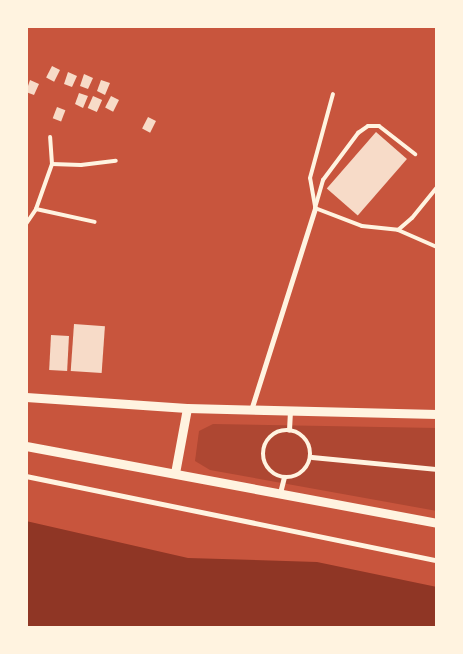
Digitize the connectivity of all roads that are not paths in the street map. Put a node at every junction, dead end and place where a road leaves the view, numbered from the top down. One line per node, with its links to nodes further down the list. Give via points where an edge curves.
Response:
1 (333, 94): 7 (lane, via 310,178)
2 (50, 137): 5 (lane)
3 (415, 154): 7 (lane, via 379,126 368,126 358,132 323,180)
4 (116, 161): 5 (lane)
5 (52, 164): 8 (lane)
6 (437, 187): 11 (lane)
7 (315, 208): 11 (lane, via 362,226); 15 (street)
8 (36, 209): 9 (lane); 10 (lane)
9 (95, 222)
10 (26, 224)
11 (398, 230): 12 (lane)
12 (437, 247)
13 (26, 397): 14 (street)
14 (187, 408): 15 (street); 22 (street)
15 (251, 410): 16 (street)
16 (290, 410): 17 (street); 18 (street)
17 (437, 414)
18 (289, 430): 20 (street, via 307,439); 24 (street, via 274,433 263,450 266,466 271,472)
19 (26, 446): 22 (street)
20 (312, 457): 21 (street); 24 (street, via 297,476)
21 (437, 469)
22 (175, 473): 25 (street)
23 (26, 476): 27 (street)
24 (284, 477): 25 (street)
25 (280, 492): 26 (street)
26 (437, 523)
27 (437, 560)

